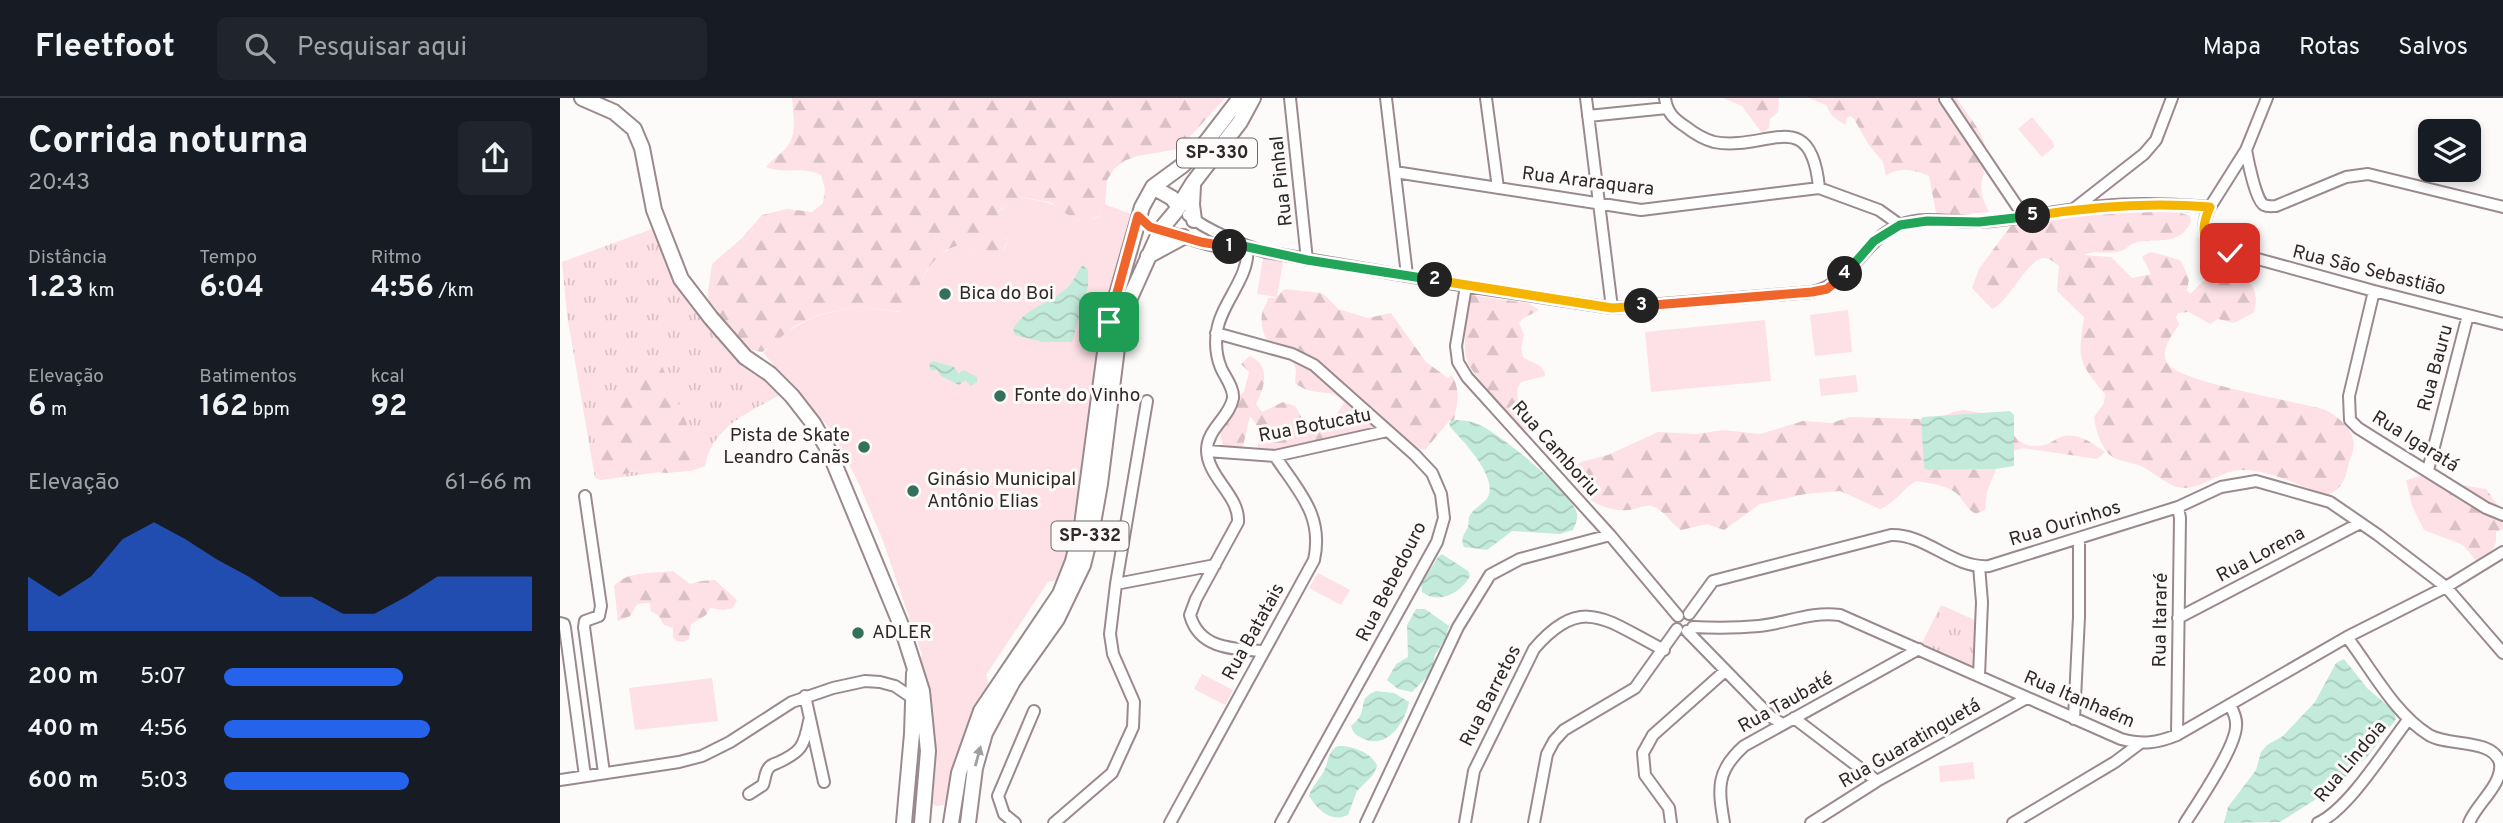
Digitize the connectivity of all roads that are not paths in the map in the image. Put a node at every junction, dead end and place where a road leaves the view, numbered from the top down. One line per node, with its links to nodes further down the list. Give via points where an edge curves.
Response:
1 (582, 98): 65 (main road, via 614,111 638,137 654,210 687,290 813,423 839,472)
2 (1240, 98): 17 (main road, SP-330, via 1207,141)
3 (1253, 98): 24 (main road, SP-330, via 1194,183)
4 (1290, 98): 32 (street, Rua Pinhal)
5 (1386, 98): 14 (street)
6 (1486, 98): 18 (street)
7 (1586, 98): 12 (street)
8 (1946, 98): 26 (street)
9 (2172, 98): 23 (street, via 2156,140 2144,154)
10 (2267, 98): 13 (street)
11 (1666, 103): 12 (street); 19 (street, via 1674,120 1713,141 1785,137 1801,141 1816,161)
12 (1588, 116): 20 (street)
13 (2246, 150): 15 (street); 16 (street)
14 (1395, 172): 18 (street, Rua Araraquara); 33 (street)
15 (2229, 175): 16 (street); 21 (street)
16 (2253, 178): 22 (street, via 2260,201 2267,206 2346,177 2368,174)
17 (1153, 187): 24 (main road); 25 (main road)
18 (1498, 188): 20 (street, Rua Araraquara)
19 (1819, 188): 20 (street, Rua Araraquara, via 1641,210); 27 (street, via 1879,210)
20 (1599, 202): 36 (street)
21 (2210, 207): 23 (street, via 2165,203); 35 (street, Rua São Sebastião, via 2204,233 2214,247)
22 (2503, 207)
23 (2074, 209): 26 (street)
24 (1188, 214): 28 (main road); 29 (street); 30 (street)
25 (1138, 216): 28 (main road, via 1150,227); 90 (main road, SP-332, via 1109,322 1082,525 1073,561 1060,594 981,711)
26 (2025, 218): 27 (street)
27 (1900, 225): 36 (street, via 1874,241 1827,289)
28 (1161, 229): 29 (street); 31 (main road, SP-332)
29 (1181, 236): 30 (street, via 1235,248); 31 (main road)
30 (1245, 246): 32 (street); 39 (street, via 1247,261)
31 (1147, 257): 94 (main road, SP-332, one-way to 31, via 985,733 1013,681 1058,619 1083,565 1098,495 1121,324)
32 (1307, 260): 33 (street)
33 (1407, 275): 34 (street)
34 (1466, 286): 36 (street); 49 (street, Rua Camboriu, via 1456,346 1466,377)
35 (2374, 291): 37 (street, Rua São Sebastião); 44 (street, Rua Igaratá, via 2349,396 2350,419)
36 (1612, 308)
37 (2468, 315): 38 (street, Rua São Sebastião); 44 (street, Rua Bauru)
38 (2503, 324)
39 (1216, 333): 41 (street, Rua Bebedouro, via 1292,354 1314,365); 42 (street, via 1217,355 1233,397 1209,438)
40 (1147, 401): 54 (street)
41 (1387, 431): 43 (street, Rua Botucatu); 98 (street, Rua Bebedouro, via 1432,472 1444,506 1441,530)
42 (1207, 451): 43 (street, Rua Botucatu); 52 (street, via 1238,516)
43 (1275, 456): 63 (street, Rua Batatais, via 1314,517 1317,544 1314,560)
44 (2428, 470): 47 (street, Rua Igaratá)
45 (585, 496): 83 (street, via 601,611 585,621 584,627)
46 (2178, 507): 48 (street, Rua Ourinhos, via 2221,487 2256,481 2330,502); 50 (street, Rua Ourinhos); 57 (street, Rua Itararé)
47 (2503, 515)
48 (2360, 523): 55 (street, Rua Ourinhos); 57 (street, Rua Lorena)
49 (1610, 535): 56 (street, Rua Camboriu); 99 (street, via 1520,559 1490,575 1458,627)
50 (2079, 538): 53 (street, Rua Ourinhos); 75 (street)
51 (2503, 552): 55 (street, Rua Itanhaém)
52 (1215, 565): 54 (street); 63 (street, via 1192,607 1196,632 1212,643)
53 (1979, 566): 56 (street, via 1956,560 1915,538 1891,535 1713,581); 67 (street)
54 (1116, 584): 96 (street, via 1111,644 1134,702 1133,727 1112,773)
55 (2446, 587): 60 (street, Rua Itanhaém); 64 (street, Rua Ourinhos)
56 (1684, 615): 59 (street, via 1693,620); 59 (street, via 1675,622)
57 (2178, 618): 79 (street, Rua Itararé)
58 (560, 623): 84 (street, via 565,628)
59 (1686, 629): 61 (street, Rua Itanhaém, via 1761,626 1826,613 1850,618); 62 (street); 66 (street)
60 (2347, 637): 71 (street, Rua Itanhaém); 76 (street)
61 (1919, 649): 67 (street, Rua Itanhaém); 74 (street, Rua Taubaté)
62 (1664, 650): 100 (street, Rua Barretos, via 1592,615 1566,620 1544,637 1474,771); 101 (street, via 1635,688 1564,730 1554,741 1547,754)
63 (1263, 651): 97 (street, Rua Batatais)
64 (2503, 653)
65 (914, 665): 69 (main road); 72 (main road)
66 (1725, 671): 78 (street); 102 (street, via 1653,735 1643,753 1645,775 1669,808)
67 (1979, 676): 70 (street, Rua Itanhaém)
68 (805, 696): 69 (street, via 865,681 895,686); 77 (street); 83 (street, via 702,756)
69 (912, 696): 72 (street); 81 (main road)
70 (2026, 698): 75 (street, Rua Itanhaém); 86 (street, Rua Guaratinguetá)
71 (2230, 705): 79 (street, Rua Itanhaém); 106 (street, via 2236,717 2235,732)
72 (924, 707): 82 (main road)
73 (1034, 711): 95 (street, via 998,796 1004,814)
74 (1794, 718): 78 (street, Rua Taubaté); 86 (street)
75 (2074, 719): 80 (street, Rua Itanhaém)
76 (2408, 720): 107 (street, Rua Lindoia, via 2344,802); 108 (street, via 2432,737 2484,747 2497,756 2499,779)
77 (809, 722): 87 (street); 88 (street, via 801,748 771,765 763,785)
78 (1782, 724): 103 (street, Rua Taubaté, via 1730,758 1719,790)
79 (2177, 734): 80 (street, Rua Itanhaém)
80 (2139, 744): 105 (street)
81 (910, 758): 82 (main road); 91 (main road)
82 (928, 760): 89 (main road)
83 (604, 773): 84 (street)
84 (585, 776): 85 (street)
85 (560, 780)
86 (1877, 781): 104 (street, Rua Guaratinguetá)
87 (824, 782)
88 (749, 794)
89 (924, 800): 90 (main road, via 934,809); 92 (main road)
90 (952, 806): 93 (main road, SP-332)
91 (904, 823)
92 (922, 823)
93 (951, 823)
94 (968, 823)
95 (1015, 823)
96 (1054, 823)
97 (1170, 823)
98 (1281, 823)
99 (1366, 823)
100 (1465, 823)
101 (1534, 823)
102 (1671, 823)
103 (1724, 823)
104 (1811, 823)
105 (2013, 823)
106 (2185, 823)
107 (2318, 823)
108 (2469, 823)

